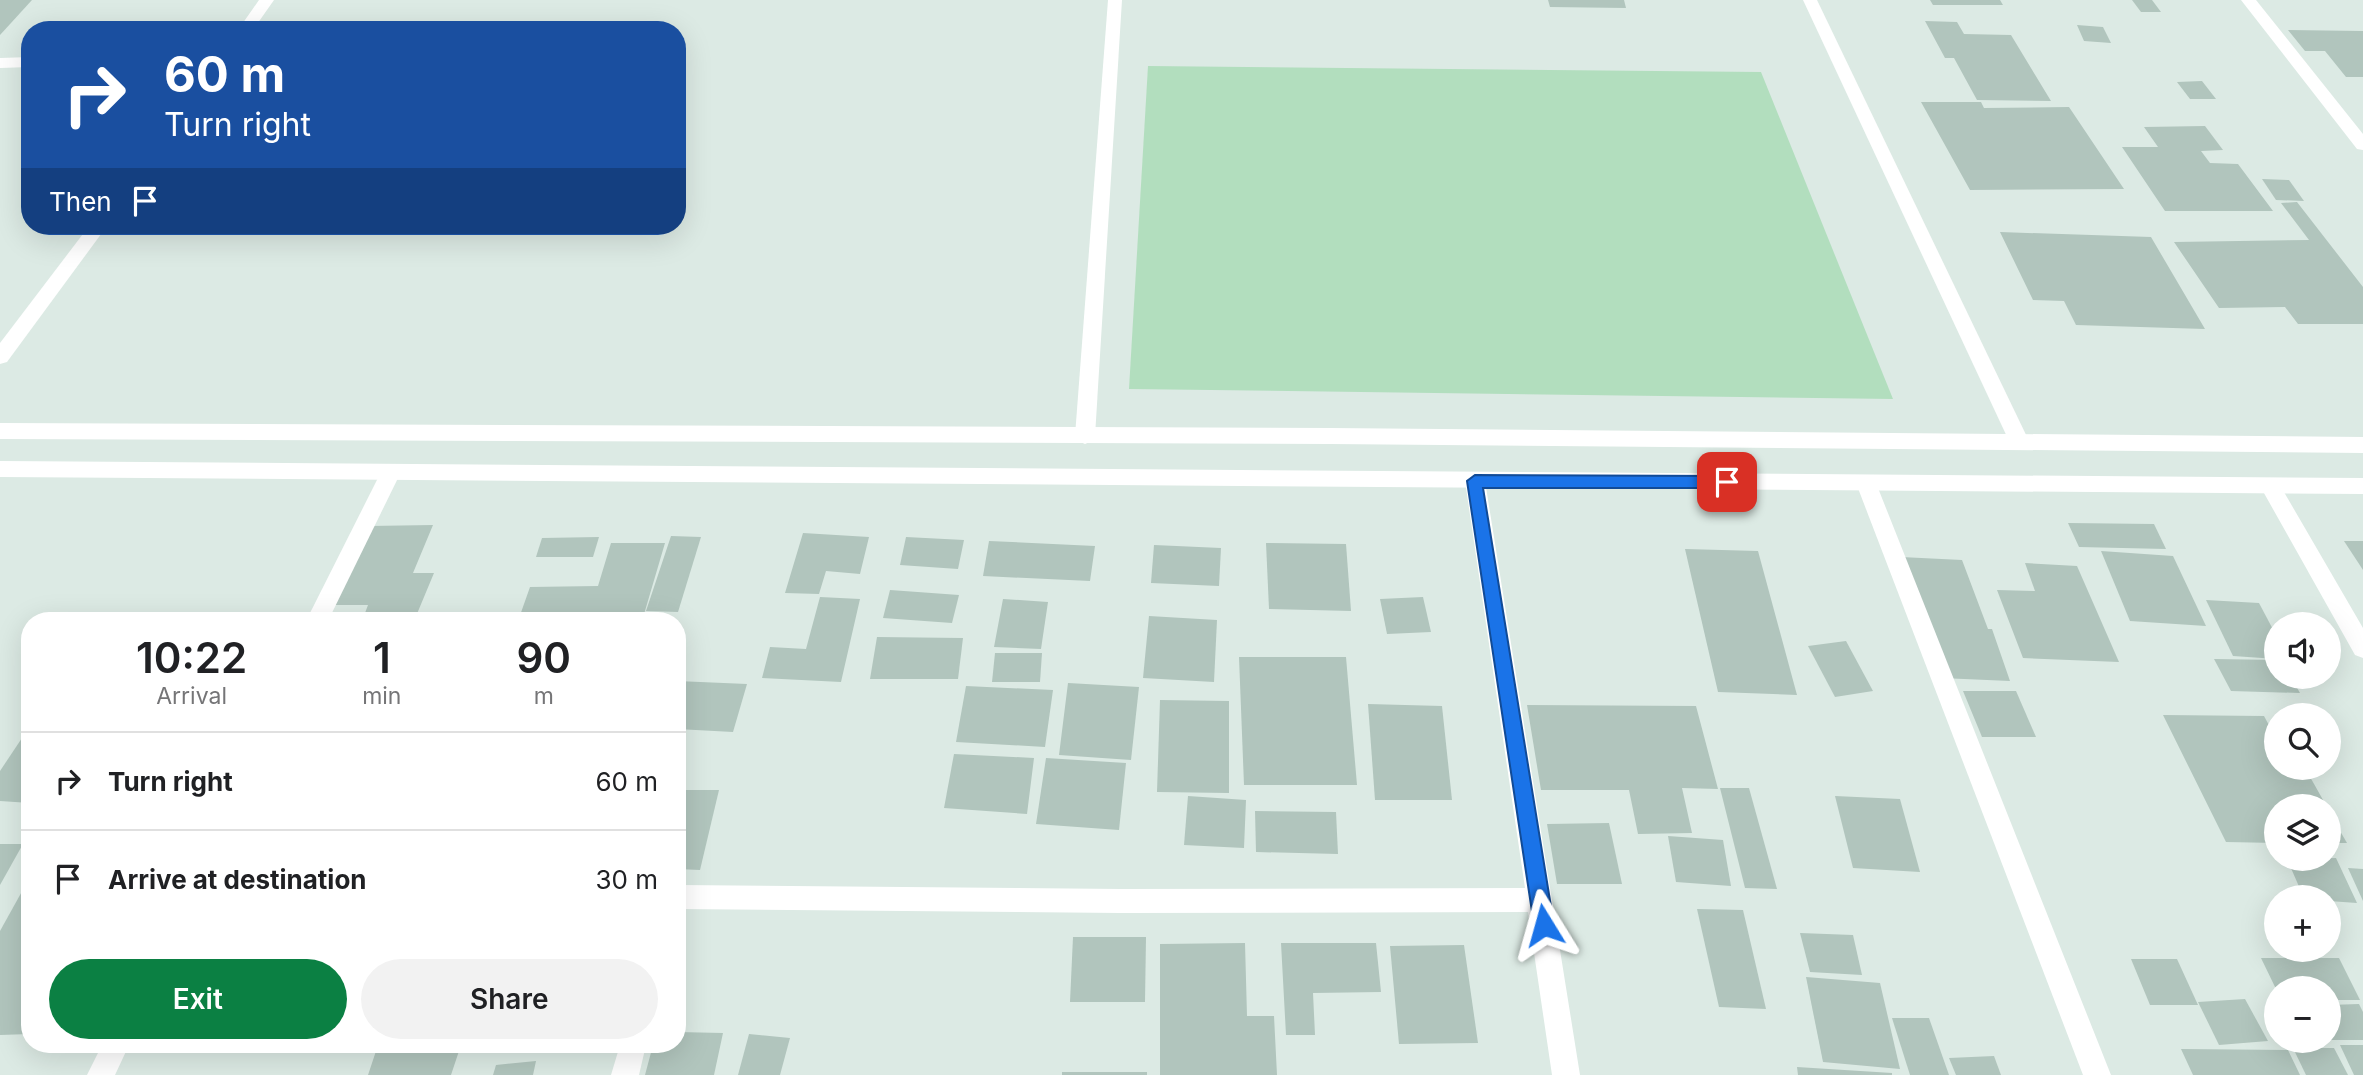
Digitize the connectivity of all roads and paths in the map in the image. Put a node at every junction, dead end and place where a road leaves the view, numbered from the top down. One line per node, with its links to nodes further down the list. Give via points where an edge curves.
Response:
1 (267, 0): 5 (street)
2 (1115, 0): 12 (street)
3 (1810, 0): 13 (street)
4 (2248, 0): 8 (street)
5 (252, 21)
6 (21, 62): 7 (street)
7 (0, 63)
8 (2363, 145)
9 (91, 235): 10 (street)
10 (0, 357)
11 (0, 431): 12 (street)
12 (1085, 436): 13 (street)
13 (2019, 441): 14 (street)
14 (2363, 445)
15 (0, 469): 16 (street)
16 (391, 472): 17 (street); 21 (street)
17 (1475, 481): 18 (street); 24 (street)
18 (1867, 483): 19 (street); 30 (street)
19 (2270, 486): 20 (street); 22 (street)
20 (2363, 486)
21 (321, 612)
22 (2363, 648)
23 (686, 897): 24 (street)
24 (1540, 900): 29 (street)
25 (112, 1053): 27 (street)
26 (631, 1053): 28 (street)
27 (101, 1075)
28 (625, 1075)
29 (1566, 1075)
30 (2097, 1075)

